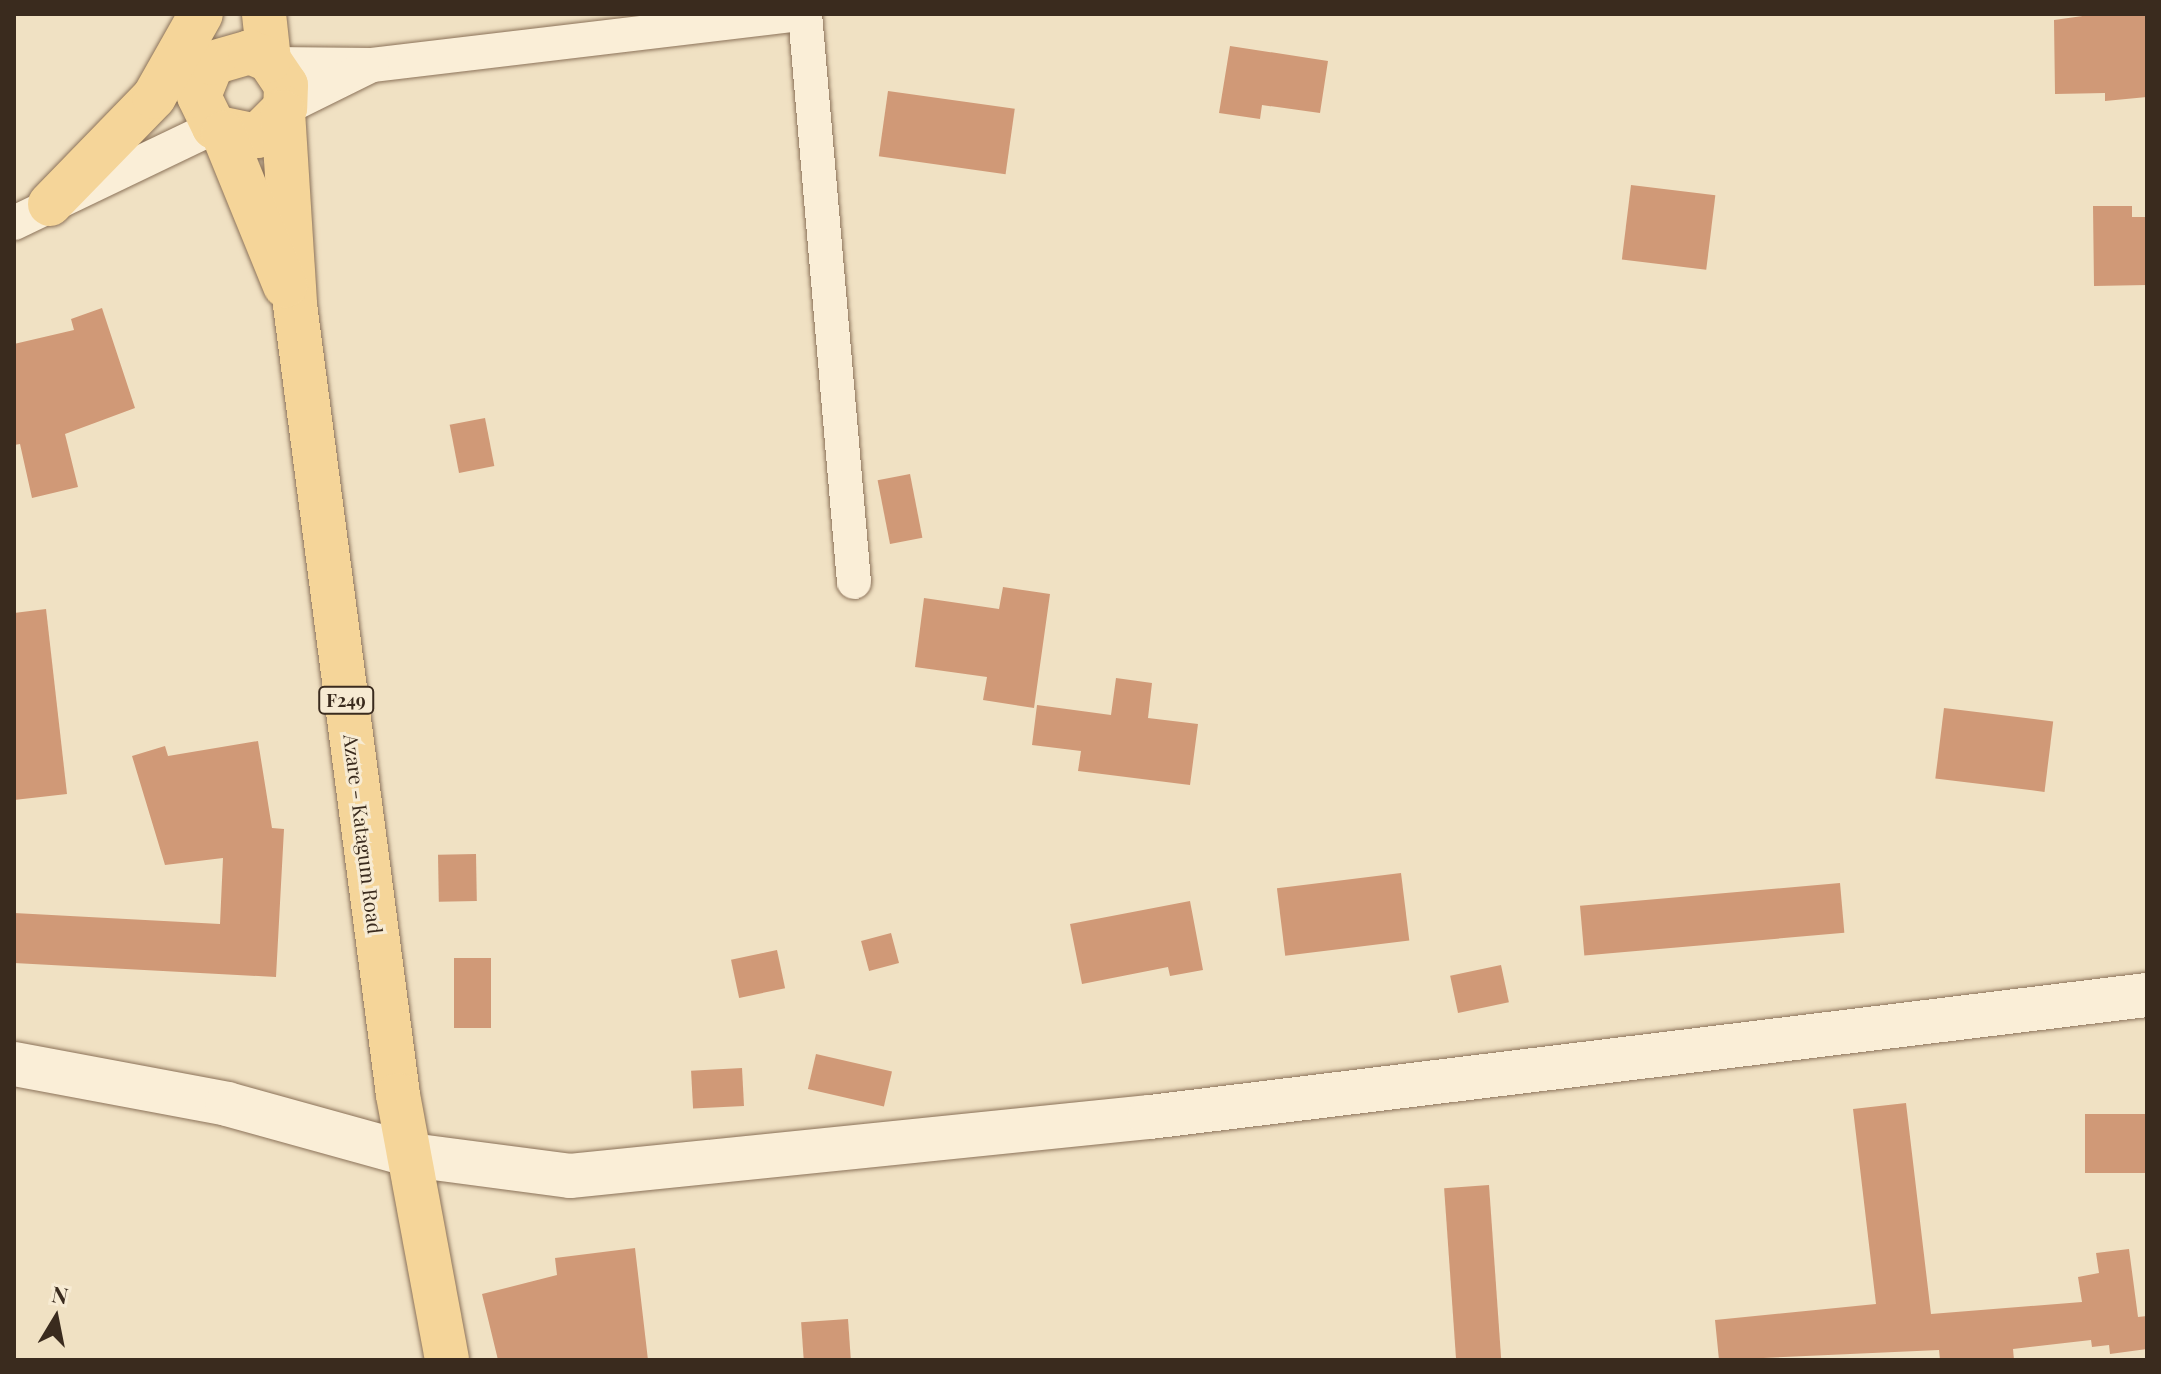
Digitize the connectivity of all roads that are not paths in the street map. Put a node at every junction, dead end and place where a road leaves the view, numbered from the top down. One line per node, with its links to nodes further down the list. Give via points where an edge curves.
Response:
1 (201, 14): 10 (main road, via 154,97)
2 (215, 14): 6 (main road, Azare - Katagum Road / F249)
3 (264, 14): 5 (main road, Azare - Katagum Road / F249)
4 (802, 14): 7 (street); 12 (street)
5 (272, 62): 6 (main road, via 250,52); 7 (street); 8 (main road, Azare - Katagum Road / F249, via 286,85)
6 (212, 63): 9 (main road, Azare - Katagum Road / F249, via 199,96)
7 (372, 65): 8 (street)
8 (284, 110): 9 (main road, via 257,136); 11 (main road, Azare - Katagum Road / F249)
9 (218, 130): 10 (street); 11 (main road, Azare - Katagum Road / F249, via 244,201)
10 (32, 214)
11 (295, 305): 15 (main road, Azare - Katagum Road / F249)
12 (854, 582)
13 (2147, 995): 15 (street, via 645,1172 570,1176)
14 (14, 1064): 15 (street, via 227,1104)
15 (411, 1155): 16 (main road, Azare - Katagum Road / F249)
16 (447, 1360)

